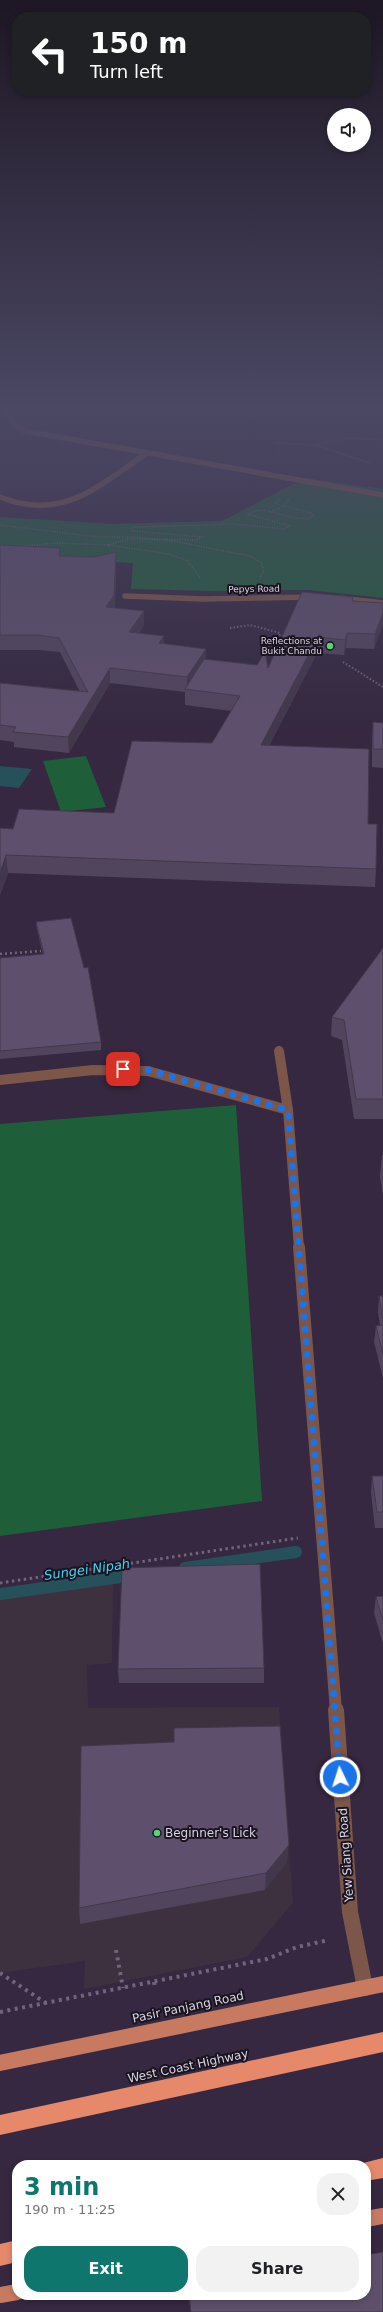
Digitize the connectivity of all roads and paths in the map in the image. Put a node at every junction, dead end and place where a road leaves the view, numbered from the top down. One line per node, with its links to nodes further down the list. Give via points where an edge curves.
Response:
1 (251, 515): 5 (path, via 287,525 289,528 233,524 137,527 131,531 193,534 202,537 197,540 128,539)
2 (284, 515): 3 (path, via 305,519)
3 (313, 515)
4 (0, 525): 7 (path, bridge, via 98,537 173,541 250,556 260,563)
5 (108, 545): 6 (path, via 57,543); 8 (path, via 169,554 188,561)
6 (21, 546)
7 (264, 571)
8 (201, 580)
9 (125, 596): 10 (street, Pepys Road, via 203,599)
10 (318, 597)
11 (332, 598): 12 (street)
12 (383, 603)
13 (230, 628): 14 (path, via 250,625 280,633)
14 (279, 641)
15 (343, 662): 16 (path)
16 (383, 687)
17 (41, 951): 19 (path)
18 (0, 954): 19 (path)
19 (8, 954): 20 (path)
20 (10, 960)
21 (279, 1051): 23 (street, Yew Siang Road)
22 (0, 1080): 23 (street, via 132,1069 148,1070)
23 (288, 1110): 26 (street, Yew Siang Road, via 350,1912)
24 (299, 1538): 25 (path)
25 (0, 1583)
26 (355, 1935): 29 (path, via 297,1947 267,1959); 33 (street, Yew Siang Road)
27 (116, 1950): 31 (path)
28 (0, 1973): 34 (path)
29 (154, 1982): 31 (path); 32 (path)
30 (383, 1984): 33 (main road, Pasir Panjang Road)
31 (123, 1988): 34 (path)
32 (155, 1988)
33 (365, 1988): 37 (main road, Pasir Panjang Road)
34 (46, 2003): 35 (path)
35 (0, 2012)
36 (383, 2042): 38 (highway, West Coast Highway)
37 (0, 2063)
38 (0, 2125)
39 (383, 2168): 40 (highway)
40 (371, 2171)
41 (383, 2216): 42 (main road)
42 (371, 2218)
43 (12, 2252): 44 (highway)
44 (0, 2255)
45 (12, 2293): 46 (main road)
46 (0, 2295)

